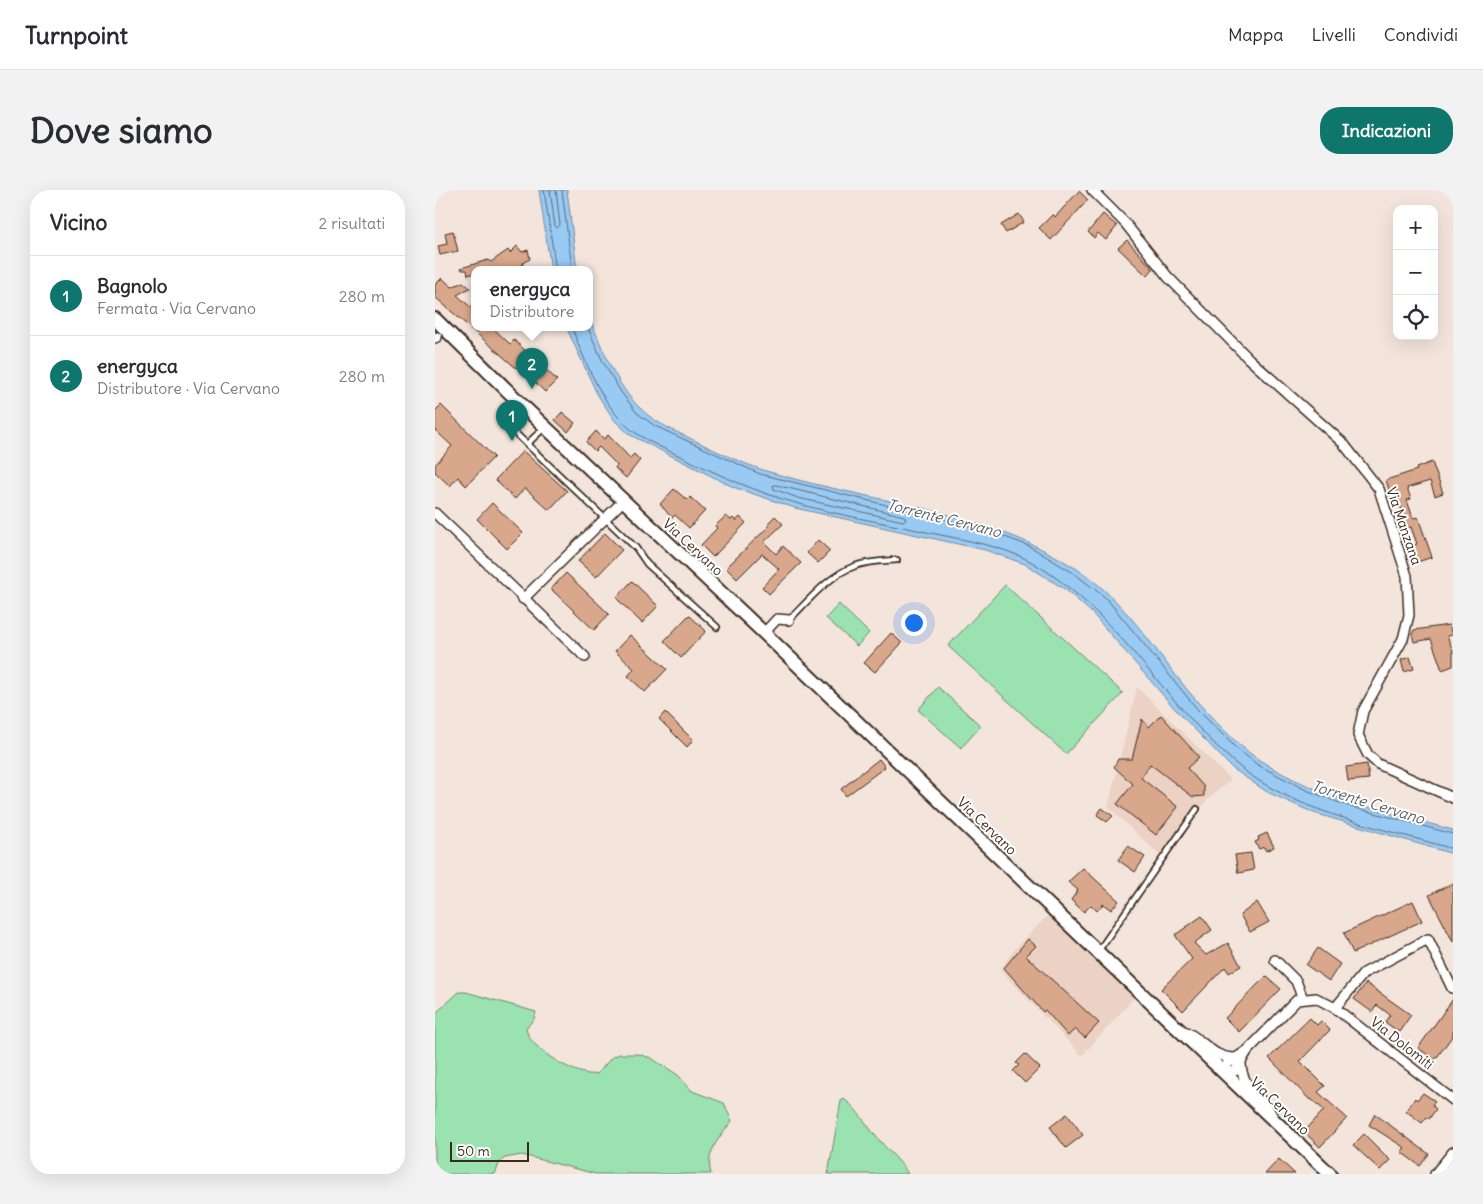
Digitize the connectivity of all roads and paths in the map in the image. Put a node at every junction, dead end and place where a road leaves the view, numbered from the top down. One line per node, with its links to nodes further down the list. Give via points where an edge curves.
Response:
1 (1092, 190): 15 (street, Via Manzana, via 1168,277 1242,352 1343,444 1379,489 1407,576 1409,615 1403,639 1363,711 1358,735 1368,755 1379,764)
2 (435, 319): 3 (main road, Via Cervano)
3 (521, 405): 4 (main road, Via Cervano); 5 (lane, via 510,424)
4 (545, 427): 5 (lane); 6 (main road, Via Cervano)
5 (527, 444): 8 (lane)
6 (623, 501): 8 (street); 13 (main road, Via Cervano)
7 (435, 513): 10 (street)
8 (605, 519): 10 (street); 12 (lane, via 636,548 647,564)
9 (897, 560): 11 (lane, via 843,571)
10 (523, 599): 14 (street)
11 (789, 620): 13 (street, via 777,619)
12 (717, 627)
13 (763, 633): 17 (main road, Via Cervano)
14 (585, 657)
15 (1453, 798)
16 (1197, 810): 17 (lane)
17 (1097, 953): 22 (main road, Via Cervano)
18 (1275, 960): 20 (street, via 1296,981)
19 (1452, 988): 21 (street, via 1428,939 1364,973)
20 (1303, 998): 21 (street, Via Dolomiti, via 1316,998); 23 (street, via 1297,1000)
21 (1335, 1008): 25 (street, Via Dolomiti)
22 (1175, 1027): 23 (street, via 1197,1037 1218,1056); 24 (main road, Via Cervano)
23 (1238, 1060): 24 (street, via 1235,1071); 26 (street, via 1243,1080 1266,1104)
24 (1224, 1074): 26 (main road, Via Cervano)
25 (1453, 1100)
26 (1277, 1124): 29 (main road, Via Cervano)
27 (1453, 1152): 28 (street)
28 (1438, 1171): 30 (street)
29 (1330, 1174)
30 (1450, 1174)

